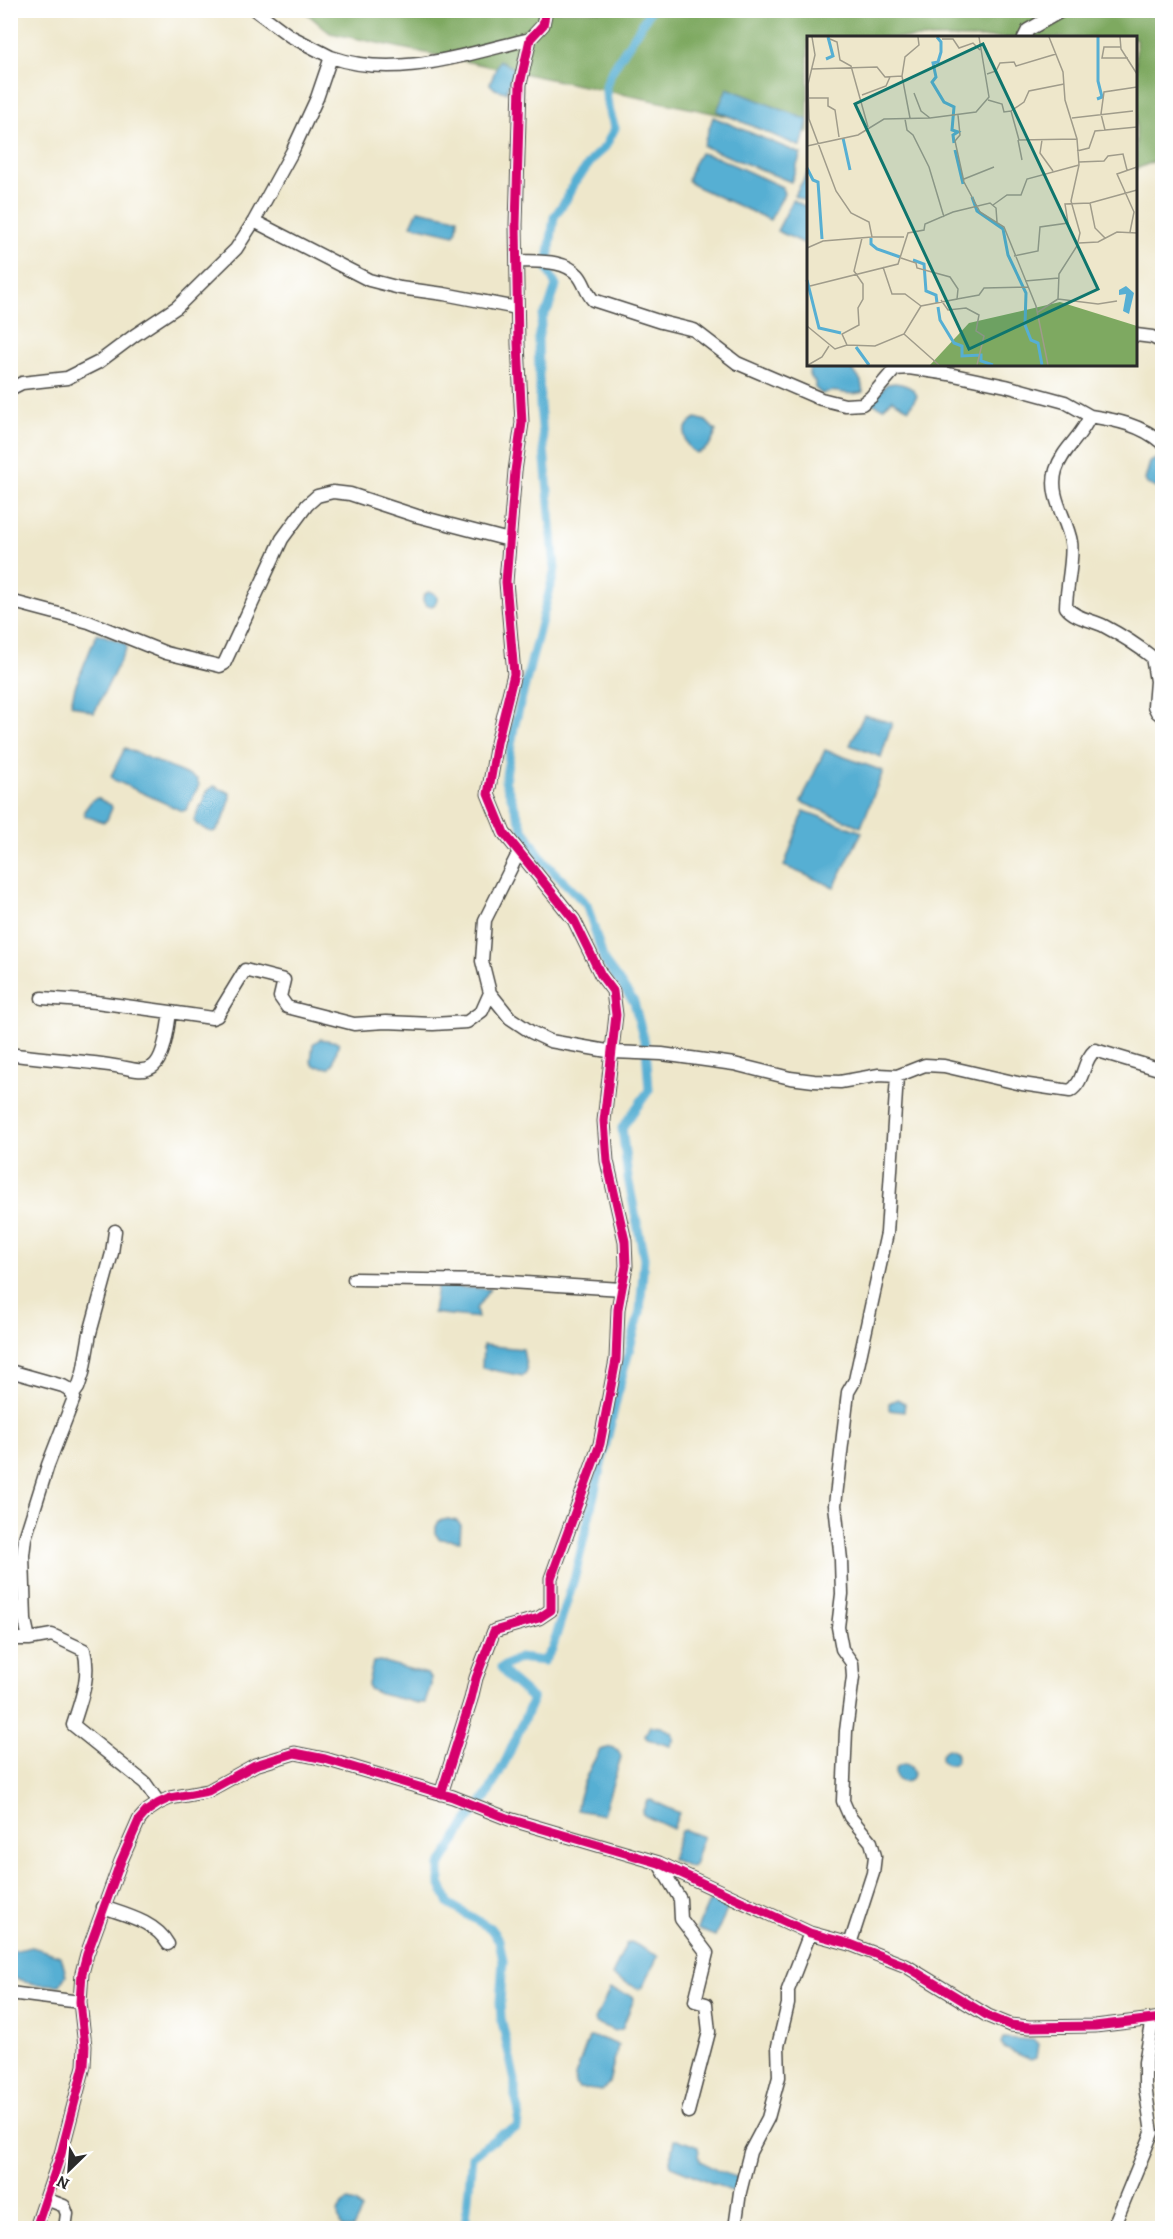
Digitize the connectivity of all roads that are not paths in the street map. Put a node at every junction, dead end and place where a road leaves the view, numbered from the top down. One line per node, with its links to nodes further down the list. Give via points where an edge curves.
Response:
1 (255, 10): 6 (street, via 290,36)
2 (546, 10): 5 (street, via 543,26)
3 (1063, 10): 4 (street, via 1028,30)
4 (1025, 36)
5 (530, 39): 6 (street, via 393,68); 8 (street, via 520,84)
6 (331, 57): 7 (street, via 292,152)
7 (254, 221): 9 (street, via 369,280); 12 (street, via 236,249 177,307 99,362 67,378 22,383)
8 (518, 261): 9 (street); 13 (street, via 554,262 569,268 593,300 694,330 737,363 821,399 845,405 862,404 895,369 909,368 1006,386 1065,402)
9 (517, 308): 15 (street, via 522,423)
10 (1137, 335): 11 (street)
11 (1162, 342)
12 (10, 389)
13 (1090, 416): 14 (street, via 1125,422); 17 (street, via 1085,429 1064,450 1053,485 1072,543 1066,607 1152,657 1156,681 1154,706)
14 (1162, 443)
15 (509, 540): 16 (street, via 350,494 333,492 317,496 282,539 220,666 166,653 89,622); 18 (street, via 506,582 514,674 488,794 504,833)
16 (10, 601)
17 (1162, 716)
18 (519, 852): 19 (street, via 485,920 482,961); 22 (street, via 574,920 613,991)
19 (490, 993): 21 (street, via 482,1011 467,1022 354,1024 287,1007 280,997 284,980 245,970 217,1016); 22 (street, via 510,1018 531,1032 550,1041)
20 (42, 998): 21 (street)
21 (170, 1012): 23 (street, via 159,1056 154,1066 144,1071)
22 (613, 1052): 25 (street, via 734,1064 814,1081); 28 (street, via 604,1121 614,1201 625,1241)
23 (10, 1054)
24 (1162, 1070): 25 (street, via 1095,1050 1089,1055 1077,1087 1070,1091 944,1066 925,1065)
25 (897, 1076): 39 (street, via 887,1233 855,1380 848,1392 835,1504 842,1594 838,1627 842,1649 852,1663 853,1677 843,1801 875,1856)
26 (115, 1231): 30 (street, via 81,1380)
27 (354, 1279): 28 (street)
28 (622, 1288): 33 (street, via 616,1360 600,1444 550,1578 552,1610 539,1618 494,1631 476,1678)
29 (10, 1371): 30 (street, via 63,1386)
30 (73, 1395): 32 (street, via 25,1538 22,1555)
31 (10, 1639): 32 (street)
32 (29, 1639): 34 (street, via 52,1635 84,1650 85,1687 73,1725 145,1783)
33 (447, 1796): 34 (street, via 295,1753 255,1765 208,1791); 35 (street, via 509,1819)
34 (159, 1803): 36 (street, via 139,1820)
35 (658, 1863): 37 (street); 43 (street, via 680,1899 681,1919 707,1953 695,2001 706,2004 709,2032)
36 (103, 1907): 38 (street, via 153,1928); 41 (street, via 82,1972)
37 (810, 1933): 39 (street); 47 (street, via 788,1990 778,2046 779,2077 768,2118 750,2152)
38 (168, 1944)
39 (849, 1944): 42 (street, via 906,1966 988,2016 1010,2025 1095,2026)
40 (10, 1993): 41 (street)
41 (80, 2002): 44 (street, via 84,2066)
42 (1158, 2019): 48 (street, via 1145,2062 1152,2133)
43 (688, 2112)
44 (46, 2199): 45 (street); 46 (street, via 64,2206)
45 (36, 2229)
46 (65, 2229)
47 (735, 2229)
48 (1113, 2229)

